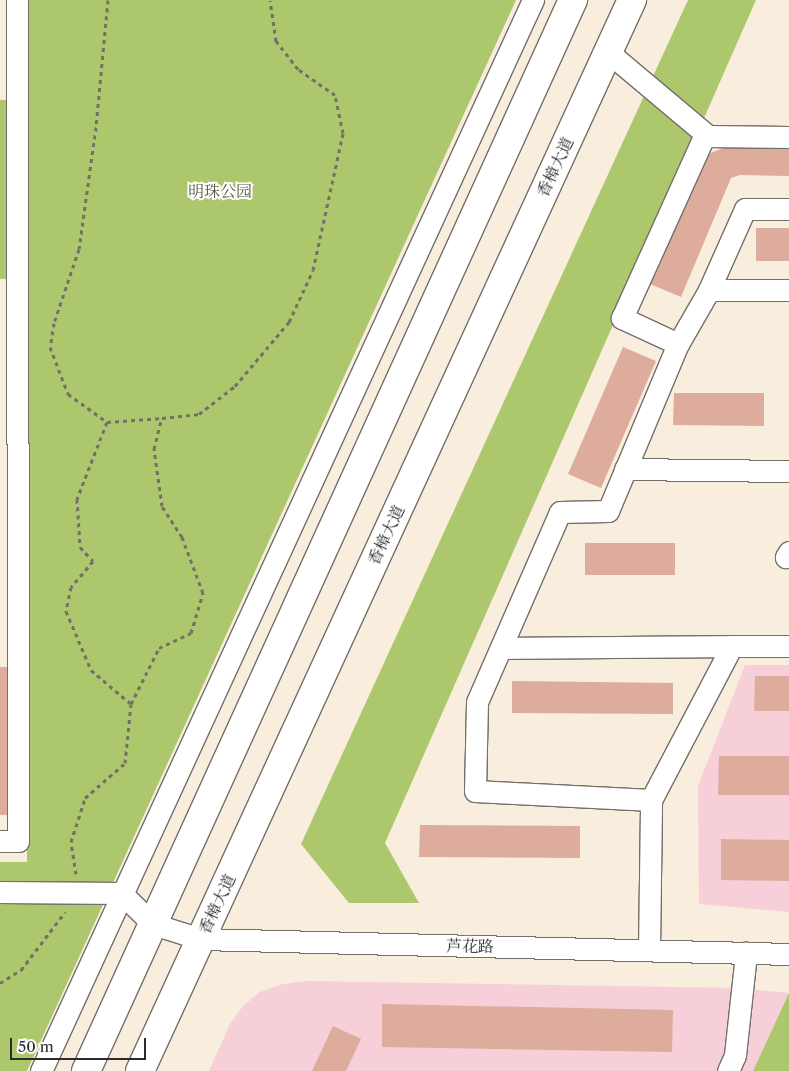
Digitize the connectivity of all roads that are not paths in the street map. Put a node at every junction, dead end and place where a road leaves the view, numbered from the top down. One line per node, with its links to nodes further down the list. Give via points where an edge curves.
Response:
1 (17, 0): 9 (street)
2 (533, 0): 24 (street)
3 (574, 0): 25 (main road)
4 (632, 0): 5 (main road, 香樟大道)
5 (608, 52): 6 (street); 26 (main road, 香樟大道)
6 (705, 134): 7 (street); 12 (street, via 622,318)
7 (789, 136)
8 (789, 209): 10 (street, via 744,209)
9 (8, 288): 17 (street)
10 (708, 290): 11 (street); 12 (street)
11 (789, 290)
12 (678, 344): 13 (street)
13 (625, 469): 14 (street); 20 (street, via 608,511 560,512)
14 (789, 470)
15 (789, 552): 16 (street, via 786,557)
16 (789, 557)
17 (9, 612): 22 (street, via 18,841)
18 (732, 646): 19 (street); 20 (street); 21 (street)
19 (789, 646)
20 (500, 648): 21 (street, via 477,702 475,791)
21 (652, 800): 27 (street)
22 (0, 841)
23 (0, 892): 24 (street)
24 (121, 893): 25 (street); 30 (street)
25 (153, 924): 26 (street, 芦花路); 31 (main road)
26 (201, 939): 27 (street, 芦花路); 32 (main road, 香樟大道)
27 (649, 950): 28 (street, 芦花路)
28 (746, 952): 29 (street, 芦花路); 33 (street, via 734,1055)
29 (789, 954)
30 (41, 1071)
31 (86, 1071)
32 (140, 1071)
33 (728, 1071)

